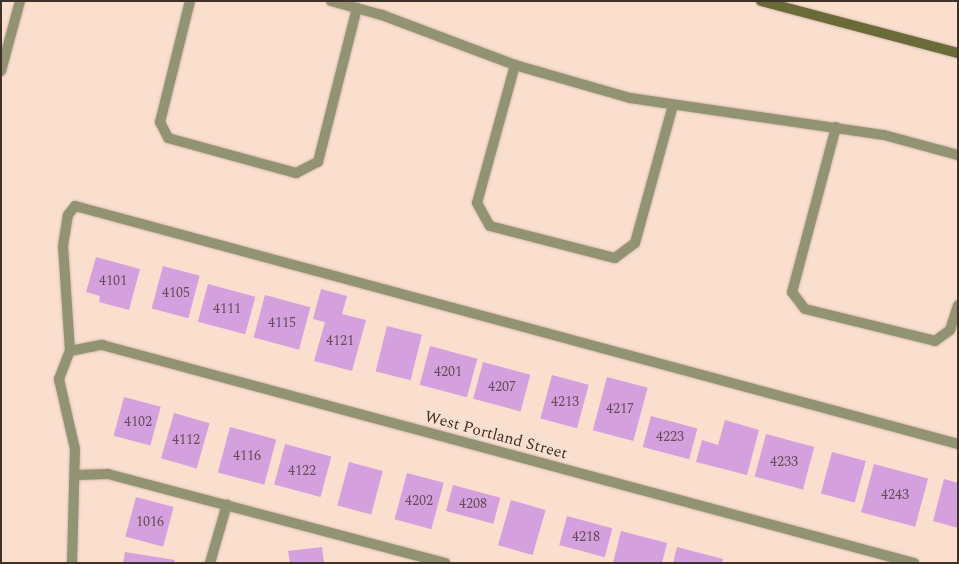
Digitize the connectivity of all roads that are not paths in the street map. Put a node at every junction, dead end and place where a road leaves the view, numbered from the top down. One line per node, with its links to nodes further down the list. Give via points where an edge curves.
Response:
1 (20, 1): 8 (street)
2 (190, 1): 5 (street, via 160,122 168,138 296,173 318,162)
3 (331, 1): 5 (street)
4 (761, 1): 6 (street)
5 (357, 8): 7 (street)
6 (958, 53)
7 (515, 65): 9 (street, via 630,98); 9 (street, via 477,203 490,226 605,256 615,258 635,243)
8 (1, 71)
9 (673, 105): 10 (street)
10 (836, 127): 11 (street, via 884,135); 12 (street, via 792,292 804,309 935,341 950,330)
11 (958, 155)
12 (958, 305)
13 (70, 351): 14 (street, via 63,246 68,215 75,206); 15 (street, via 59,379 69,410); 20 (street, West Portland Street, via 102,345)
14 (958, 444)
15 (76, 475): 16 (street, via 108,474); 17 (street)
16 (227, 504): 18 (street); 19 (street)
17 (72, 563)
18 (210, 563)
19 (445, 563)
20 (914, 563)

